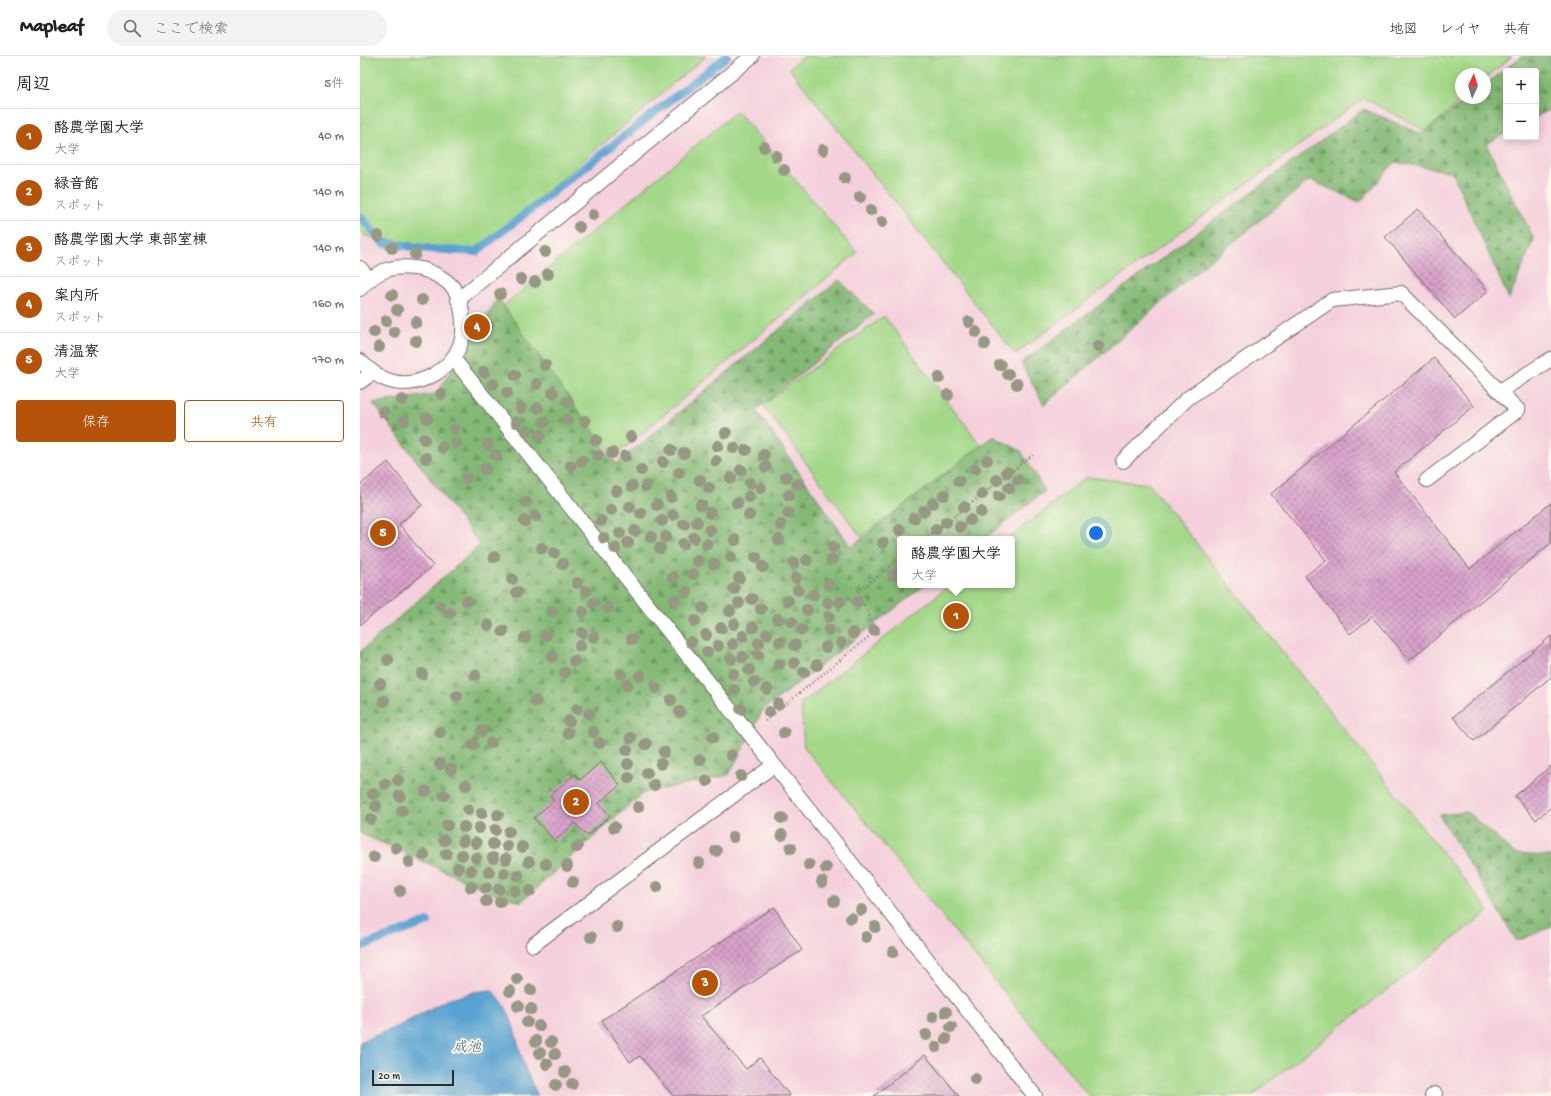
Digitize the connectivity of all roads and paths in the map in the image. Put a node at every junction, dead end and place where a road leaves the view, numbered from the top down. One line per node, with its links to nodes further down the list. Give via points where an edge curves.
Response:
1 (752, 56): 3 (lane)
2 (363, 279): 3 (lane, via 401,266 418,268 447,282 455,290)
3 (458, 300): 4 (lane, via 463,319 462,340)
4 (453, 358): 7 (lane, via 441,371 425,380 406,383 388,381); 15 (lane)
5 (1551, 359): 9 (lane)
6 (360, 361): 7 (lane)
7 (372, 373): 8 (lane)
8 (360, 382)
9 (1500, 391): 11 (lane, via 1401,293 1332,300 1188,398); 12 (lane, via 1518,410)
10 (1035, 453): 13 (path)
11 (1123, 461)
12 (1427, 480)
13 (929, 536)
14 (897, 561): 15 (path, via 857,592 877,630)
15 (749, 733): 16 (lane)
16 (774, 765): 17 (lane); 18 (lane)
17 (533, 945)
18 (1035, 1096)

